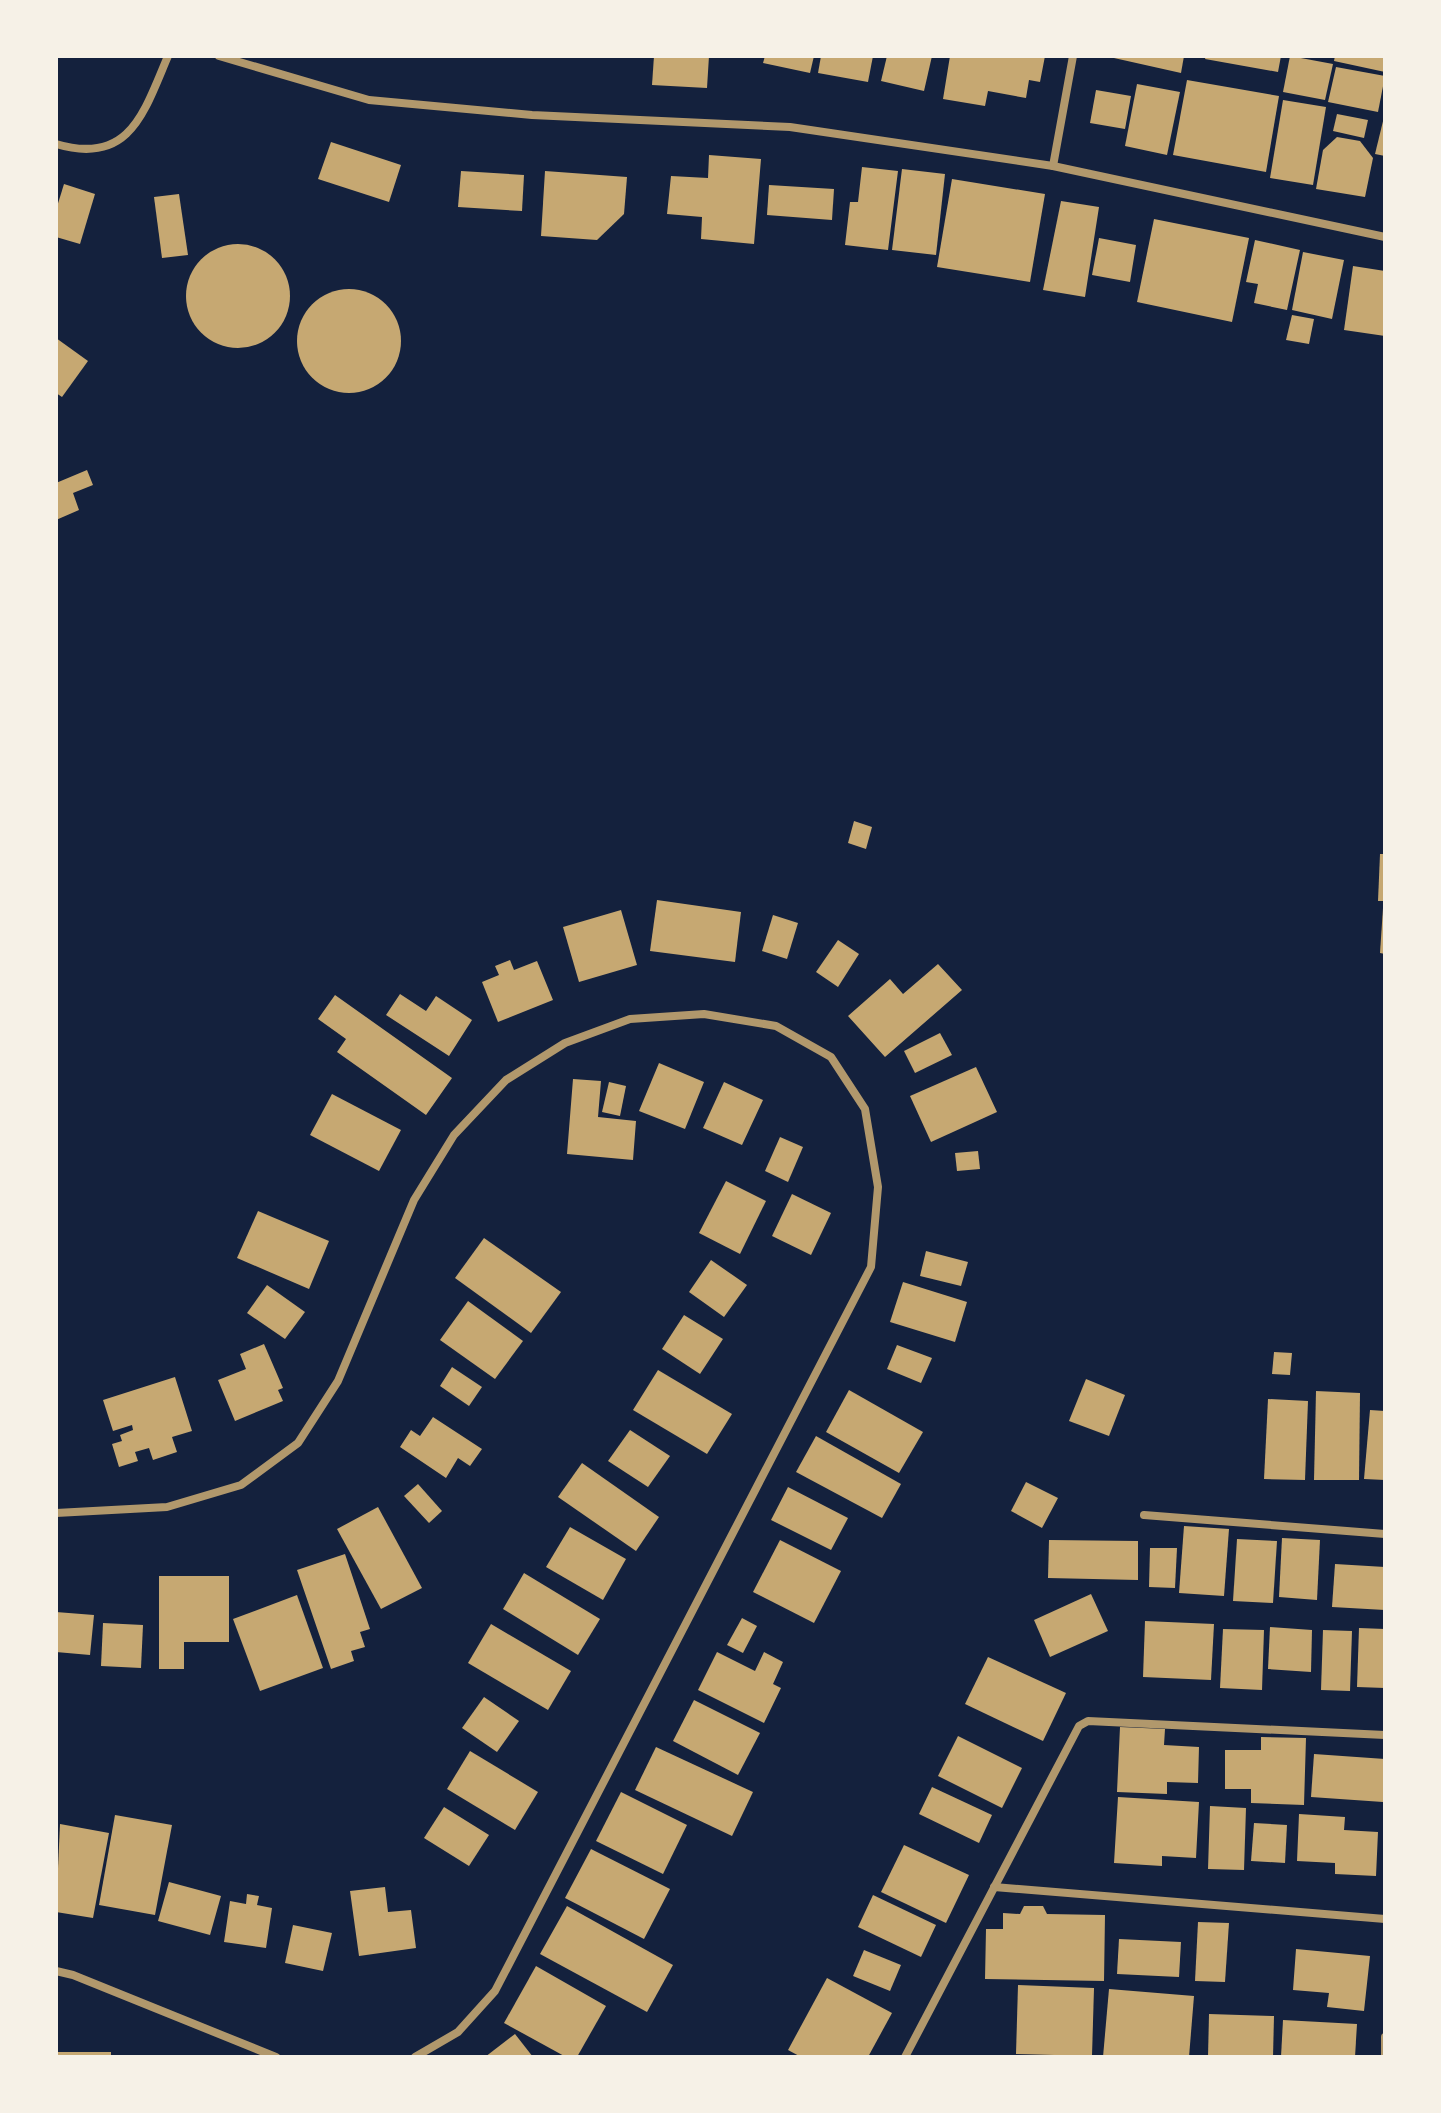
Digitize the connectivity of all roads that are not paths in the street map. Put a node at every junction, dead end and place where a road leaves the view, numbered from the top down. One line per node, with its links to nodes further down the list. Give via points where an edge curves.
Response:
1 (168, 56): 4 (street, via 142,118 121,140 82,152)
2 (219, 56): 5 (street, via 369,100 532,115 790,127)
3 (1073, 56): 5 (street)
4 (56, 144)
5 (1053, 166): 6 (street)
6 (1385, 237)
7 (56, 1513): 16 (street, via 167,1507 241,1485 298,1443 338,1381 414,1200 454,1135 506,1080 565,1043 630,1019 704,1014 776,1026 831,1057 865,1109 878,1187 871,1267 495,1991 458,2032)
8 (1144, 1515): 9 (street)
9 (1385, 1534)
10 (1385, 1735): 11 (street, via 1088,1721 1079,1726)
11 (994, 1887): 12 (street); 17 (street)
12 (1385, 1919)
13 (56, 1971): 15 (street)
14 (1385, 2037): 18 (street)
15 (276, 2057)
16 (415, 2057)
17 (905, 2057)
18 (1385, 2057)

